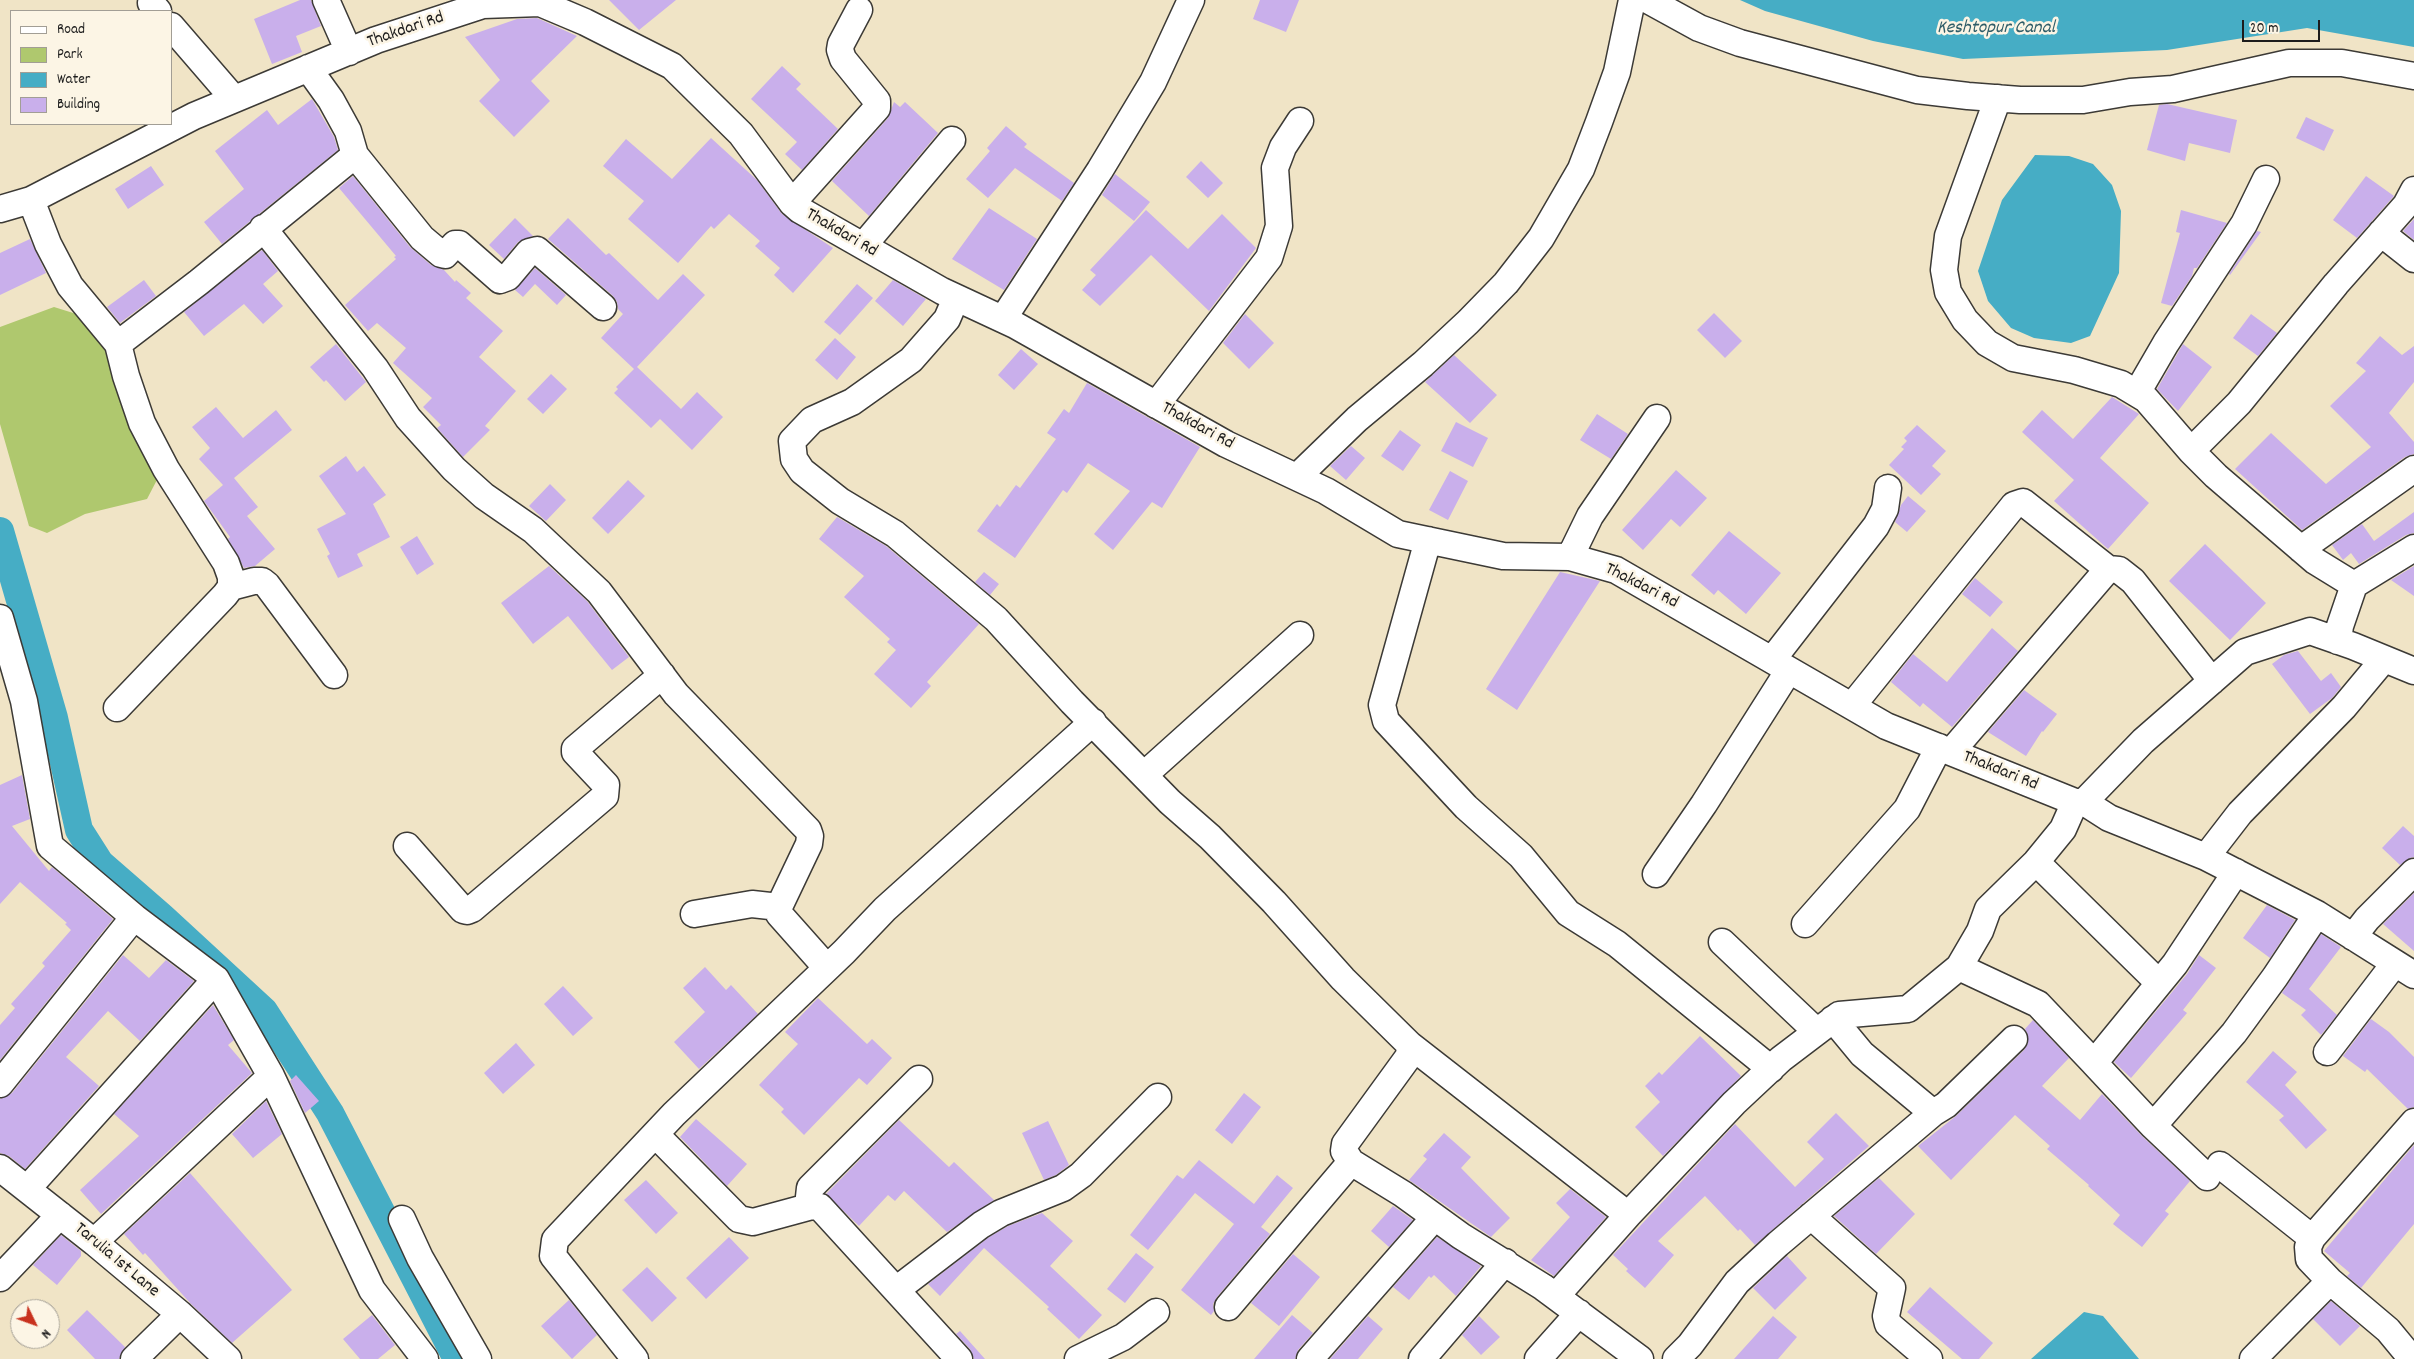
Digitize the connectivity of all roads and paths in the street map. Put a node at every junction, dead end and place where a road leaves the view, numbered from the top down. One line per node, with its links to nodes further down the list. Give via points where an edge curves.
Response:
1 (326, 0): 9 (street)
2 (1191, 0): 28 (street, via 1153,82)
3 (1632, 0): 35 (street, via 1617,72 1599,122 1581,169 1541,238 1468,322 1356,419)
4 (1648, 0): 12 (street, via 1700,28 1798,60 1917,90)
5 (541, 1): 6 (street, Thakdari Rd); 20 (street, Thakdari Rd, via 672,66 740,134)
6 (442, 9): 9 (street, Thakdari Rd)
7 (859, 10): 20 (street, via 840,50 877,101 877,108)
8 (172, 27): 13 (street)
9 (349, 52): 10 (street, Thakdari Rd)
10 (308, 68): 13 (street, Thakdari Rd); 16 (street, via 348,130)
11 (2414, 76): 12 (street, via 2342,63 2289,63 2173,89 2083,100)
12 (1998, 98): 30 (street, via 1948,236 1944,270 1948,292 1965,320 1987,343 2013,358 2074,370 2121,384)
13 (234, 99): 19 (street, Thakdari Rd, via 194,116)
14 (1300, 120): 31 (street, via 1283,147 1275,168 1279,226 1269,258)
15 (952, 140): 24 (street)
16 (355, 155): 22 (street); 27 (street, via 422,238 441,254 445,255 458,244 500,280 508,277 529,252 537,250)
17 (2266, 179): 30 (street, via 2244,224)
18 (2414, 190): 23 (street, via 2406,205)
19 (31, 200): 21 (street, Thakdari Rd); 29 (street, via 48,244 70,286)
20 (792, 203): 24 (street, Thakdari Rd)
21 (1, 207)
22 (263, 228): 29 (street); 51 (street, via 375,368 408,418 447,462 484,496 533,530 567,560 599,592)
23 (2380, 233): 25 (street); 33 (street, via 2239,403)
24 (862, 246): 26 (street, Thakdari Rd)
25 (2414, 259)
26 (956, 298): 28 (street, Thakdari Rd); 55 (street, via 947,319 911,360 852,402 812,420 792,442 794,459 802,471 840,501 895,534 996,619)
27 (603, 307)
28 (1003, 319): 31 (street, Thakdari Rd)
29 (118, 344): 43 (street, via 142,423 166,469 226,563)
30 (2137, 394): 33 (street, via 2146,399)
31 (1156, 405): 35 (street, Thakdari Rd, via 1226,444)
32 (1657, 418): 40 (street, via 1590,516)
33 (2191, 452): 39 (street)
34 (2414, 469): 39 (street)
35 (1297, 477): 37 (street, Thakdari Rd, via 1398,534)
36 (1888, 488): 48 (street, via 1885,509 1876,526)
37 (1428, 540): 40 (street, Thakdari Rd, via 1503,556); 82 (street, via 1382,705 1386,721 1466,807 1521,856 1568,913 1617,944)
38 (2414, 548): 42 (street)
39 (2301, 549): 42 (street)
40 (1570, 557): 48 (street, Thakdari Rd, via 1616,570)
41 (2108, 569): 52 (street, via 2119,570 2133,581); 53 (street, via 2019,502); 56 (street)
42 (2354, 585): 46 (street)
43 (231, 587): 50 (street, via 254,580 268,585); 54 (street)
44 (0, 618): 68 (street, via 24,702 50,846)
45 (1300, 635): 57 (street)
46 (2338, 641): 47 (street); 52 (street, via 2310,631 2245,652)
47 (2384, 658): 49 (street); 60 (street, via 2344,707 2247,806)
48 (1781, 665): 53 (street, Thakdari Rd); 64 (street, via 1704,804)
49 (2414, 671)
50 (334, 674)
51 (662, 675): 59 (street, via 575,749 606,785 604,796 472,909 463,910); 65 (street, via 676,694 808,830 809,844)
52 (2212, 681): 58 (street)
53 (1852, 706): 56 (street, Thakdari Rd, via 1886,726)
54 (117, 708)
55 (1093, 722): 57 (street); 73 (street, via 885,909)
56 (1945, 750): 58 (street, Thakdari Rd); 69 (street, via 1907,809)
57 (1144, 775): 79 (street, via 1210,837 1343,979)
58 (2080, 802): 60 (street, Thakdari Rd, via 2109,818); 61 (street, via 2063,830)
59 (407, 846)
60 (2206, 857): 62 (street, Thakdari Rd)
61 (2036, 862): 72 (street, via 1988,909 1980,931); 76 (street)
62 (2236, 872): 67 (street, Thakdari Rd); 76 (street)
63 (2414, 872): 70 (street)
64 (1656, 874)
65 (779, 907): 66 (street, via 752,904); 73 (street, via 779,914)
66 (694, 914)
67 (2317, 914): 70 (street, Thakdari Rd); 89 (street, via 2234,1033)
68 (134, 917): 75 (street); 85 (street)
69 (1805, 924)
70 (2353, 937): 74 (street, Thakdari Rd)
71 (1722, 942): 77 (street)
72 (1958, 967): 77 (street, via 1908,1009 1838,1015); 81 (street, via 2038,1004)
73 (827, 968): 90 (street)
74 (2405, 969): 80 (street)
75 (216, 979): 83 (street); 93 (street)
76 (2159, 983): 81 (street)
77 (1825, 1025): 82 (street); 87 (street)
78 (2014, 1039): 87 (street, via 1946,1105)
79 (1410, 1045): 91 (street, via 1408,1056 1345,1144 1344,1151); 96 (street)
80 (2327, 1052)
81 (2094, 1063): 89 (street)
82 (1771, 1069): 96 (street, via 1734,1103)
83 (271, 1076): 101 (street); 113 (street, via 372,1290)
84 (919, 1080): 94 (street, via 810,1188)
85 (0, 1084)
86 (1158, 1097): 105 (street, via 1081,1175 1063,1188 1001,1212)
87 (1933, 1113): 97 (street)
88 (2414, 1122): 100 (street)
89 (2153, 1126): 100 (street)
90 (656, 1135): 94 (street, via 739,1219 753,1222); 115 (street, via 554,1240 552,1248 553,1256)
91 (1351, 1162): 98 (street, via 1403,1194); 107 (street)
92 (0, 1168): 93 (street, Tarulia 1st Lane)
93 (26, 1189): 95 (street, Tarulia 1st Lane)
94 (812, 1206): 105 (street, via 820,1207)
95 (60, 1215): 101 (street, Tarulia 1st Lane); 103 (street)
96 (1628, 1215): 106 (street)
97 (1811, 1216): 122 (street, via 1737,1282); 123 (street, via 1892,1288 1886,1316 1888,1324)
98 (1434, 1218): 102 (street); 118 (street)
99 (402, 1219): 114 (street, via 420,1258)
100 (2312, 1238): 104 (street, via 2308,1248 2309,1259)
101 (94, 1242): 110 (street, Tarulia 1st Lane)
102 (1505, 1262): 106 (street); 119 (street)
103 (0, 1278)
104 (2330, 1281): 124 (street); 125 (street, via 2388,1330)
105 (896, 1290): 116 (street)
106 (1556, 1296): 109 (street)
107 (1228, 1307)
108 (1156, 1312): 117 (street, via 1123,1337)
109 (1579, 1313): 120 (street); 121 (street)
110 (180, 1314): 111 (street); 112 (street, Tarulia 1st Lane)
111 (134, 1359)
112 (228, 1359)
113 (425, 1359)
114 (478, 1359)
115 (635, 1359)
116 (959, 1359)
117 (1078, 1359)
118 (1310, 1359)
119 (1422, 1359)
120 (1538, 1359)
121 (1640, 1359)
122 (1676, 1359)
123 (1929, 1359)
124 (2253, 1359)
125 (2412, 1359)

